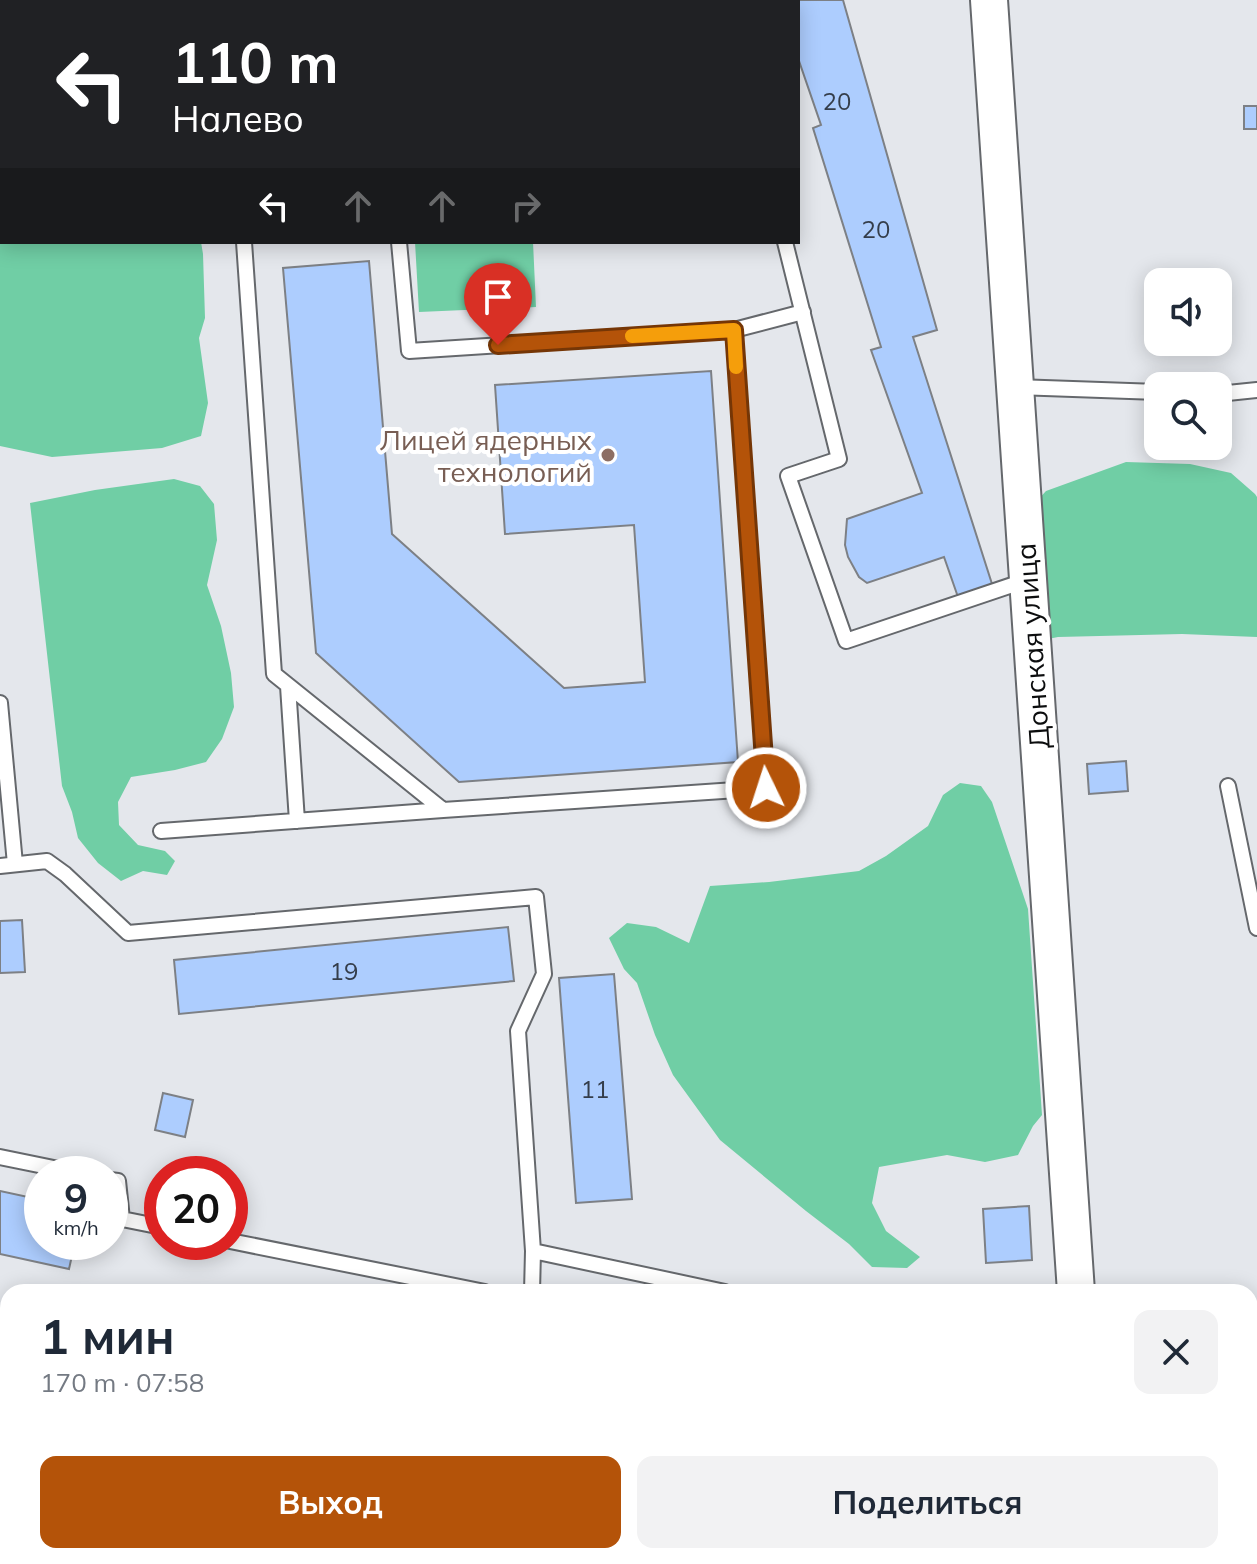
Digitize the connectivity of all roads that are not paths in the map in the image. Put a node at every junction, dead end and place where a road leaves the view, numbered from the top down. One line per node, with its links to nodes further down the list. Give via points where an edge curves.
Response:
1 (989, 0): 7 (street, Донская улица)
2 (244, 244): 12 (lane, via 274,674)
3 (399, 244): 6 (lane, via 409,351)
4 (786, 244): 5 (lane)
5 (803, 312): 6 (lane); 11 (lane, via 839,459 788,476 846,641)
6 (734, 330): 16 (lane, via 766,788)
7 (1015, 387): 9 (lane); 11 (street, Донская улица)
8 (1257, 390): 10 (lane)
9 (1144, 392)
10 (1232, 393)
11 (1028, 580): 28 (street, Донская улица)
12 (288, 686): 16 (lane); 17 (lane)
13 (0, 703): 15 (lane)
14 (1228, 786): 20 (lane)
15 (4, 794): 19 (lane)
16 (443, 810): 17 (lane)
17 (297, 821): 18 (lane)
18 (161, 831)
19 (8, 865): 24 (lane, via 47,861 128,933 536,897 544,974 518,1031)
20 (1257, 928)
21 (0, 1157): 22 (lane)
22 (24, 1162)
23 (248, 1245): 25 (lane)
24 (533, 1251): 26 (lane); 27 (lane)
25 (445, 1284)
26 (532, 1284)
27 (688, 1284)
28 (1075, 1284)

